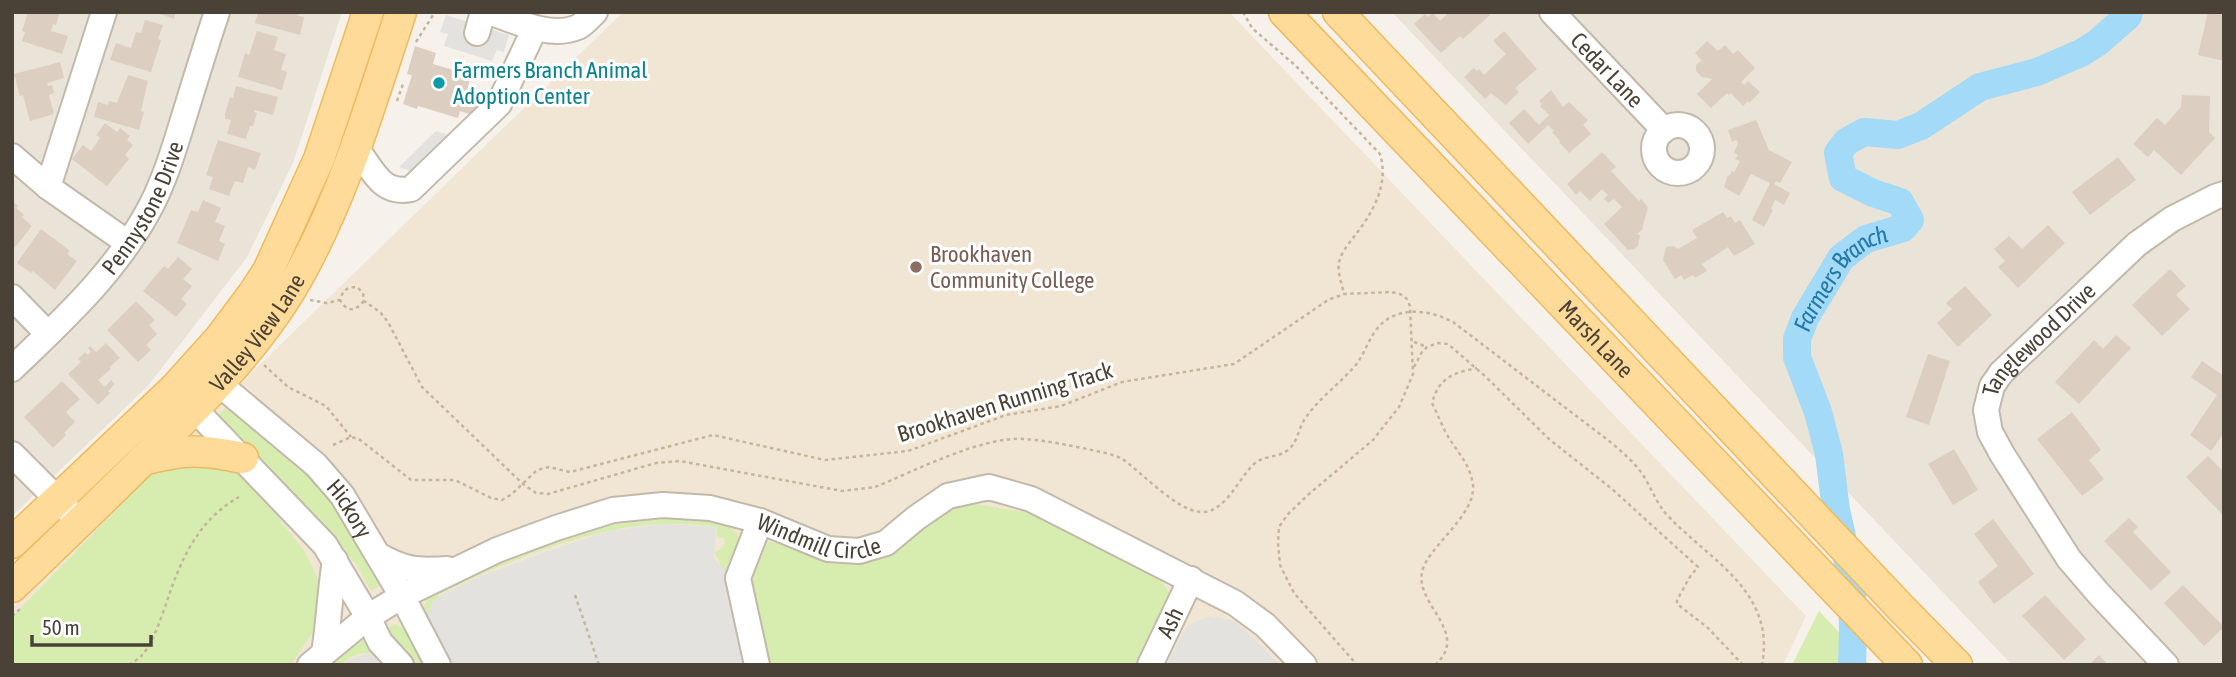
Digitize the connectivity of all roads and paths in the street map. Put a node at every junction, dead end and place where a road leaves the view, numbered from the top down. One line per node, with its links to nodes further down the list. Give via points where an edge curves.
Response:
1 (104, 12): 15 (street)
2 (217, 12): 17 (street, Pennystone Drive, via 169,164)
3 (368, 12): 30 (main road, Valley View Lane, via 319,159 268,271 237,316)
4 (401, 12): 13 (main road, Valley View Lane)
5 (595, 12): 11 (street, via 580,26 563,31)
6 (1243, 12): 18 (path, via 1252,27 1380,154 1384,165 1373,209 1338,264)
7 (1284, 12): 52 (main road, Marsh Lane)
8 (1338, 12): 65 (main road, Marsh Lane)
9 (1552, 12): 12 (street, Cedar Lane)
10 (483, 19): 11 (street)
11 (535, 27): 13 (street, via 499,104 411,189 397,192 385,186)
12 (1664, 130)
13 (356, 148): 30 (main road, Valley View Lane, via 302,271 277,310)
14 (12, 156): 15 (street)
15 (48, 187): 17 (street)
16 (2224, 194): 66 (street, Tanglewood Drive, via 2172,219 2137,244 2001,373 1986,410 2001,454 2069,559)
17 (128, 243): 24 (street, Pennystone Drive, via 102,280)
18 (1344, 293): 23 (path, Brookhaven Running Track, via 1391,292 1407,299); 38 (path, Brookhaven Running Track, via 1234,364 1122,382 1061,406 1006,415 908,451 825,460 713,435 570,472 549,467 537,470)
19 (12, 297): 24 (street)
20 (304, 297): 21 (path, via 315,302)
21 (340, 300): 22 (path, via 351,310); 22 (path, via 342,291 358,287)
22 (364, 302): 38 (path, via 388,322 422,387)
23 (1411, 312): 25 (path); 38 (path, via 1383,321 1356,364 1304,421 1289,450 1254,464 1216,508 1205,512 1180,505 1121,458 1023,438 976,446 860,490 842,491 680,461 656,463 548,494 536,493); 64 (path, via 1428,312 1453,322 1630,460 1666,515 1744,589 1764,637)
24 (48, 334): 28 (street, Pennystone Drive)
25 (1413, 342): 26 (path); 31 (path)
26 (1427, 347): 29 (path, via 1448,344); 31 (path)
27 (264, 365): 33 (path, via 288,387 326,406)
28 (12, 369)
29 (1477, 369): 62 (path, via 1446,379 1436,389 1432,403 1469,467 1473,488 1461,517 1422,573 1425,593 1447,633 1447,646); 63 (path, via 1549,439 1694,561 1698,567 1677,604)
30 (207, 374): 32 (main road, Valley View Lane); 44 (street, Hickory, via 316,465 342,495)
31 (1413, 374): 61 (path, via 1399,407 1373,440 1309,494 1279,527 1280,565 1294,593)
32 (185, 399): 36 (street, Hickory); 37 (main road, Valley View Lane); 40 (main road, Valley View Lane)
33 (351, 437): 34 (path); 38 (path, Brookhaven Running Track, via 411,480 455,480 502,500)
34 (333, 445)
35 (12, 454): 40 (street)
36 (243, 458): 37 (main road, via 177,451); 45 (street, Hickory)
37 (143, 460): 42 (main road, Valley View Lane)
38 (523, 484)
39 (239, 497): 54 (path, via 221,507 195,537 144,654)
40 (57, 500): 42 (street); 43 (main road, Valley View Lane)
41 (760, 521): 46 (street, Windmill Circle, via 710,508 663,505 613,510); 47 (street, Windmill Circle, via 828,548 859,551 886,543 948,496 989,487 1031,499); 58 (street, via 738,578)
42 (80, 522): 48 (main road, Valley View Lane)
43 (12, 543)
44 (378, 555): 46 (street, via 414,570); 50 (street, Hickory)
45 (335, 560): 51 (street, Hickory); 53 (street, via 328,627)
46 (458, 568): 50 (street, Windmill Circle)
47 (1191, 579): 59 (street, Ash); 60 (street, Windmill Circle, via 1265,625)
48 (12, 587)
49 (575, 595): 57 (path)
50 (402, 596): 51 (street, Windmill Circle); 56 (street, Hickory)
51 (368, 617): 53 (street, Windmill Circle); 55 (street, Hickory, via 380,642)
52 (1898, 656)
53 (317, 659)
54 (129, 665)
55 (401, 665)
56 (438, 665)
57 (599, 665)
58 (757, 665)
59 (1150, 665)
60 (1304, 665)
61 (1357, 665)
62 (1435, 665)
63 (1743, 665)
64 (1762, 665)
65 (1957, 665)
66 (2166, 665)

